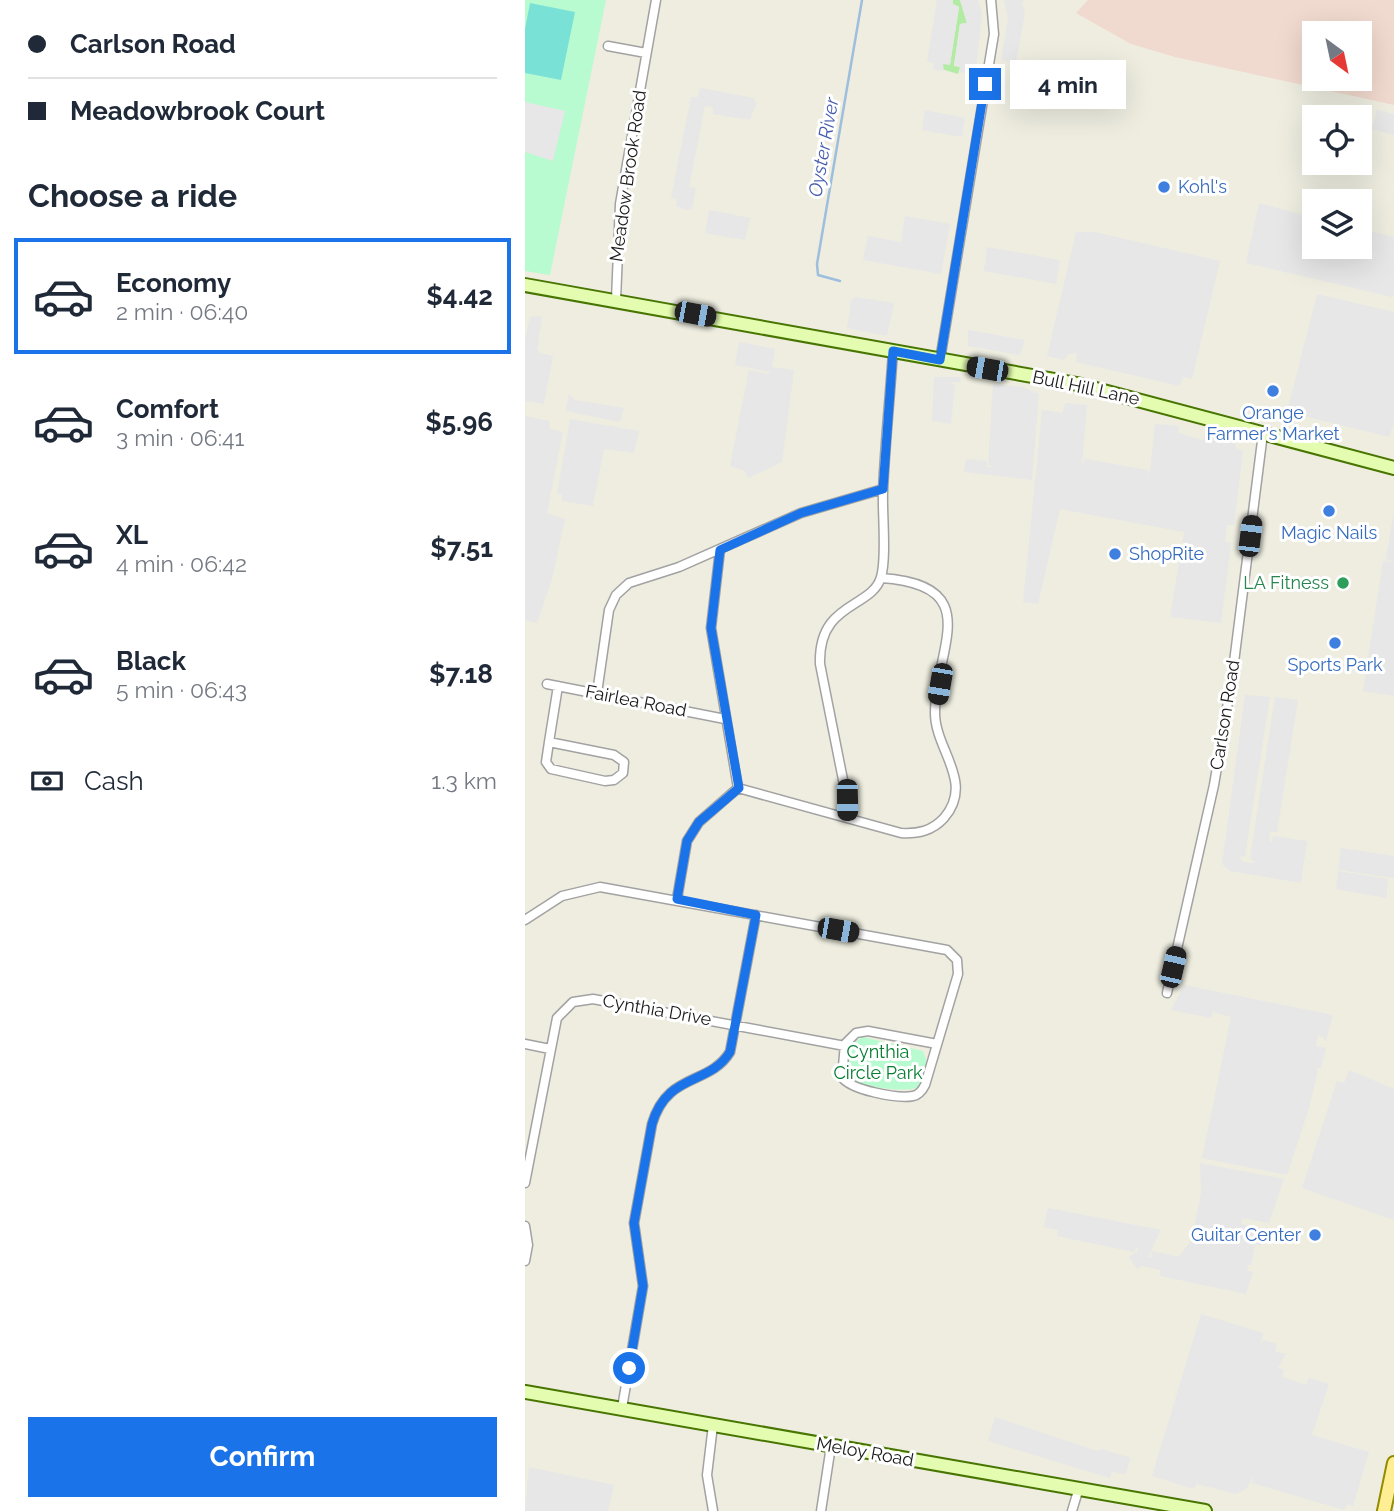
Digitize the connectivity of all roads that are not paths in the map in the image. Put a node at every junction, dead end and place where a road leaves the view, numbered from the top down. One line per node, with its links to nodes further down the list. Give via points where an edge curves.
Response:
1 (656, 0): 4 (street, Meadow Brook Road)
2 (991, 0): 8 (street, via 994,34)
3 (608, 46): 4 (street)
4 (646, 53): 6 (street, Meadow Brook Road, via 620,204)
5 (525, 285): 6 (main road, Bull Hill Lane)
6 (615, 299): 7 (main road, Bull Hill Lane)
7 (893, 351): 8 (main road, Bull Hill Lane); 11 (street)
8 (940, 360): 9 (main road, Bull Hill Lane, via 1077,384)
9 (1263, 433): 10 (main road, Bull Hill Lane); 24 (street, Carlson Road, via 1214,785)
10 (1394, 468)
11 (883, 489): 12 (street, via 801,513); 13 (street)
12 (720, 550): 16 (street, via 629,583 616,594 609,610); 17 (street, via 711,628)
13 (881, 578): 20 (street, via 834,619 819,646); 20 (street, via 922,585 934,593 946,612 949,632 935,716 957,790 948,813 925,831 901,833)
14 (547, 684): 15 (street, Fairlea Road)
15 (558, 686): 16 (street, Fairlea Road); 18 (street)
16 (597, 693): 17 (street, Fairlea Road)
17 (726, 719): 19 (street)
18 (549, 742): 18 (street, via 614,755 624,762 623,774 605,781 551,769 546,762)
19 (739, 788): 20 (street); 21 (street, via 699,822 687,841)
20 (847, 817)
21 (677, 899): 22 (street); 23 (street, via 593,887 562,896)
22 (756, 915): 25 (street); 27 (street, via 952,953 958,974)
23 (525, 920)
24 (1167, 993)
25 (735, 1024): 28 (street, Cynthia Drive); 29 (street, Cynthia Drive, via 580,999 560,1012); 35 (street, via 725,1059 680,1084 656,1111 634,1223 643,1286)
26 (525, 1044): 29 (street)
27 (937, 1044): 28 (street, via 865,1031 853,1035); 28 (street, via 923,1089 909,1097 848,1085 841,1071)
28 (845, 1046)
29 (550, 1049): 30 (street, Cynthia Drive)
30 (526, 1162): 31 (street, Cynthia Drive)
31 (525, 1182)
32 (525, 1226): 33 (street)
33 (525, 1261)
34 (525, 1392): 35 (main road, Meloy Road)
35 (622, 1408): 36 (main road, Meloy Road)
36 (713, 1425): 37 (main road, Meloy Road); 41 (street, via 707,1475)
37 (831, 1446): 39 (main road, Meloy Road); 42 (street)
38 (1394, 1462): 45 (main road)
39 (1078, 1491): 40 (main road, Meloy Road); 43 (street)
40 (1172, 1508): 44 (main road, Meloy Road)
41 (713, 1511)
42 (821, 1511)
43 (1072, 1511)
44 (1205, 1511)
45 (1384, 1511)

